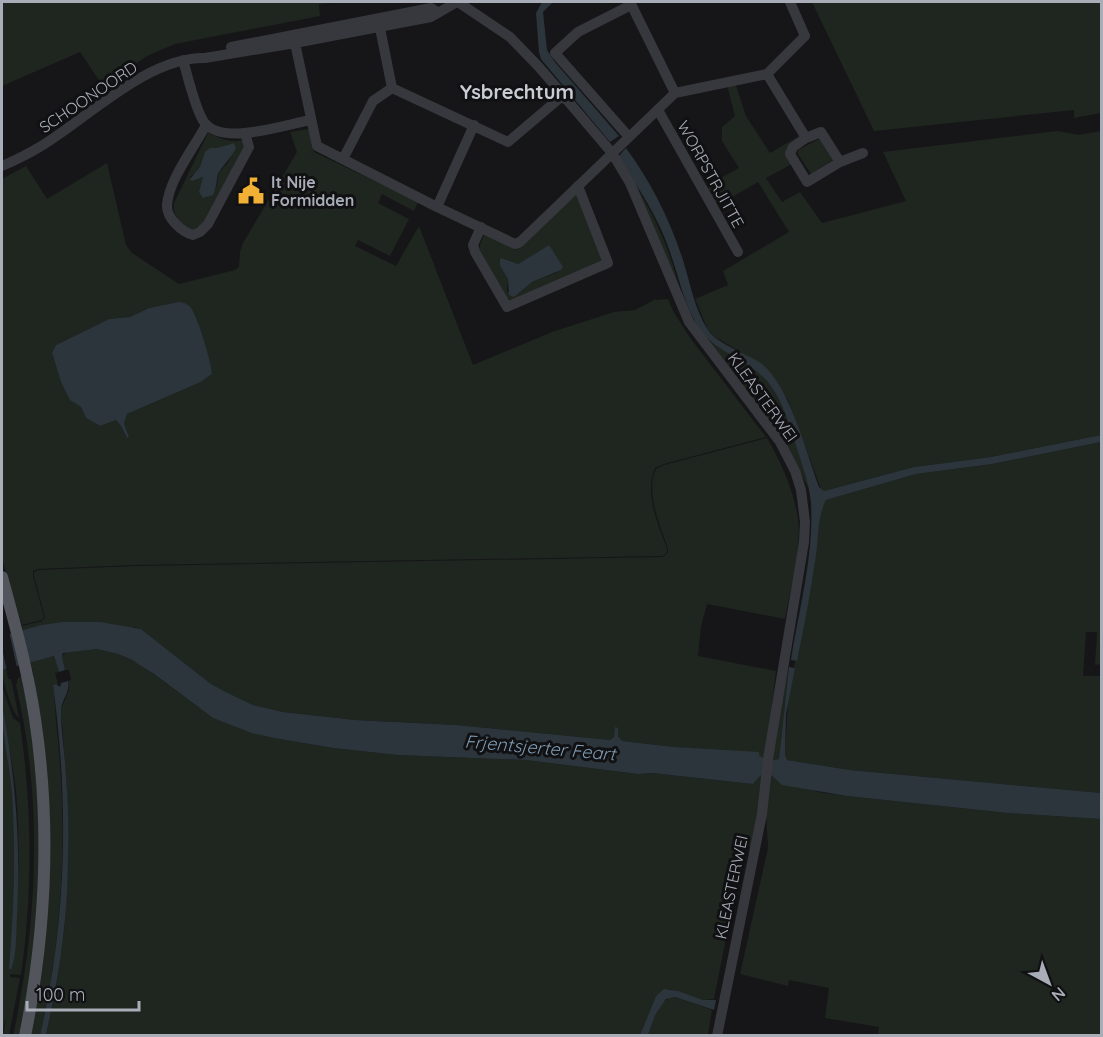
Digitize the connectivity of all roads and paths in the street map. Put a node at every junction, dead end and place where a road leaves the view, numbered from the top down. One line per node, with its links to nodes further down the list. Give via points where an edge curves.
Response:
1 (458, 2): 4 (street); 11 (street, KLEASTERWEI, via 510,37)
2 (790, 2): 8 (street, via 805,36)
3 (630, 3): 10 (street); 17 (street, via 578,32 555,53)
4 (437, 12): 5 (street, via 431,17); 6 (street, via 431,8)
5 (380, 27): 6 (street); 9 (street)
6 (294, 39): 7 (street, SCHOONOORD); 13 (street)
7 (188, 59): 14 (street); 23 (street, SCHOONOORD, via 154,71 46,144)
8 (767, 74): 10 (street); 18 (street)
9 (392, 88): 15 (street); 21 (street, via 373,101)
10 (675, 93): 12 (street)
11 (561, 96): 15 (street, via 508,142); 19 (street, KLEASTERWEI)
12 (658, 111): 17 (street); 27 (street, WORPSTRJITTE)
13 (311, 120): 16 (street); 21 (street, via 317,146)
14 (206, 125): 16 (street, via 227,134); 16 (street, via 172,185 167,205 167,213 179,227 193,235 208,224 249,147)
15 (474, 125): 25 (street)
16 (245, 133)
17 (629, 137): 19 (street)
18 (806, 138): 22 (street, via 821,132); 22 (street, via 790,154 807,182)
19 (612, 153): 24 (street); 30 (street, KLEASTERWEI, via 630,183 689,322 780,442 801,490 805,522 758,834)
20 (863, 153): 22 (street)
21 (343, 159): 25 (street)
22 (840, 162)
23 (2, 165)
24 (578, 186): 26 (street, via 520,242 510,243); 26 (street, via 608,263 508,312 475,252 473,245)
25 (437, 207): 26 (street)
26 (481, 227)
27 (738, 252)
28 (2, 577): 29 (main road, via 27,674 40,761 45,847 42,923)
29 (25, 1035)
30 (717, 1035)

